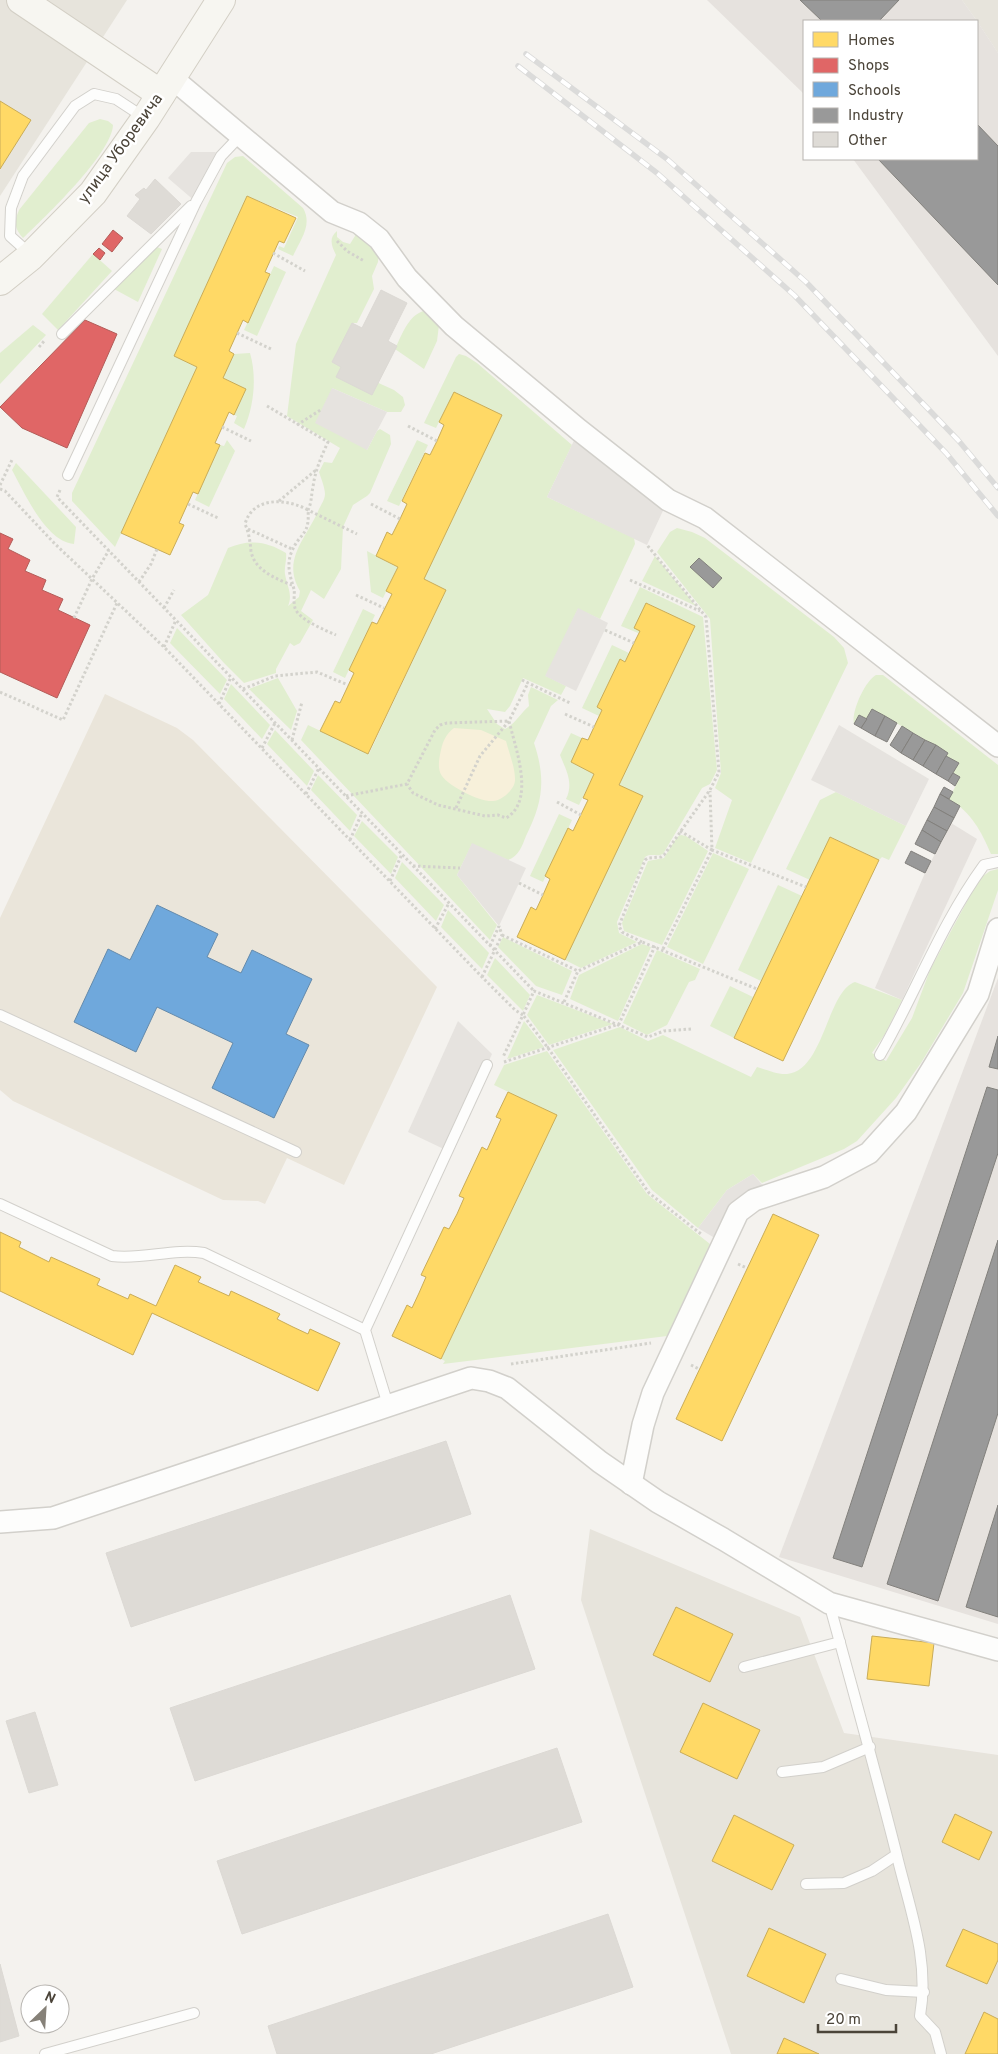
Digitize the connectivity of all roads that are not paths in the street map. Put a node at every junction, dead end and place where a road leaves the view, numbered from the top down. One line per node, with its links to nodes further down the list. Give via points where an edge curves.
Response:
1 (21, 0): 3 (main road)
2 (221, 0): 3 (main road, улица Уборевича)
3 (167, 86): 4 (main road, улица Уборевича); 5 (street)
4 (146, 118): 7 (main road, улица Уборевича, via 93,193); 7 (lane, via 116,98 94,94 75,106 23,176 11,208 10,236)
5 (240, 136): 6 (lane, via 221,156); 11 (street, via 332,212 359,223 379,239 407,278 454,326 580,430 668,500 705,518)
6 (196, 202): 9 (lane); 10 (lane)
7 (31, 256): 8 (main road, улица Уборевича)
8 (0, 281)
9 (62, 334)
10 (68, 475)
11 (998, 746)
12 (998, 862): 15 (lane, via 984,865 966,890)
13 (998, 928): 21 (street, via 978,994 906,1112 868,1153 824,1177 754,1200 738,1212 653,1393)
14 (0, 1015): 17 (lane)
15 (880, 1055)
16 (487, 1065): 19 (lane)
17 (296, 1152)
18 (0, 1204): 19 (lane, via 112,1256 130,1259 186,1250 204,1252)
19 (365, 1330): 20 (lane)
20 (388, 1405): 21 (street, via 471,1378 489,1381 507,1388); 22 (street, via 53,1518)
21 (631, 1484): 23 (street)
22 (0, 1522)
23 (829, 1603): 24 (lane); 25 (street)
24 (840, 1642): 26 (lane); 27 (lane)
25 (998, 1650)
26 (744, 1667)
27 (870, 1747): 28 (lane, via 823,1767); 29 (lane)
28 (782, 1772)
29 (896, 1855): 30 (lane, via 872,1871 844,1883); 32 (lane, via 919,1940)
30 (806, 1884)
31 (840, 1979): 32 (lane, via 886,1990)
32 (924, 1992): 35 (lane, via 920,2016 935,2032)
33 (194, 2013): 34 (lane)
34 (45, 2054)
35 (941, 2054)

